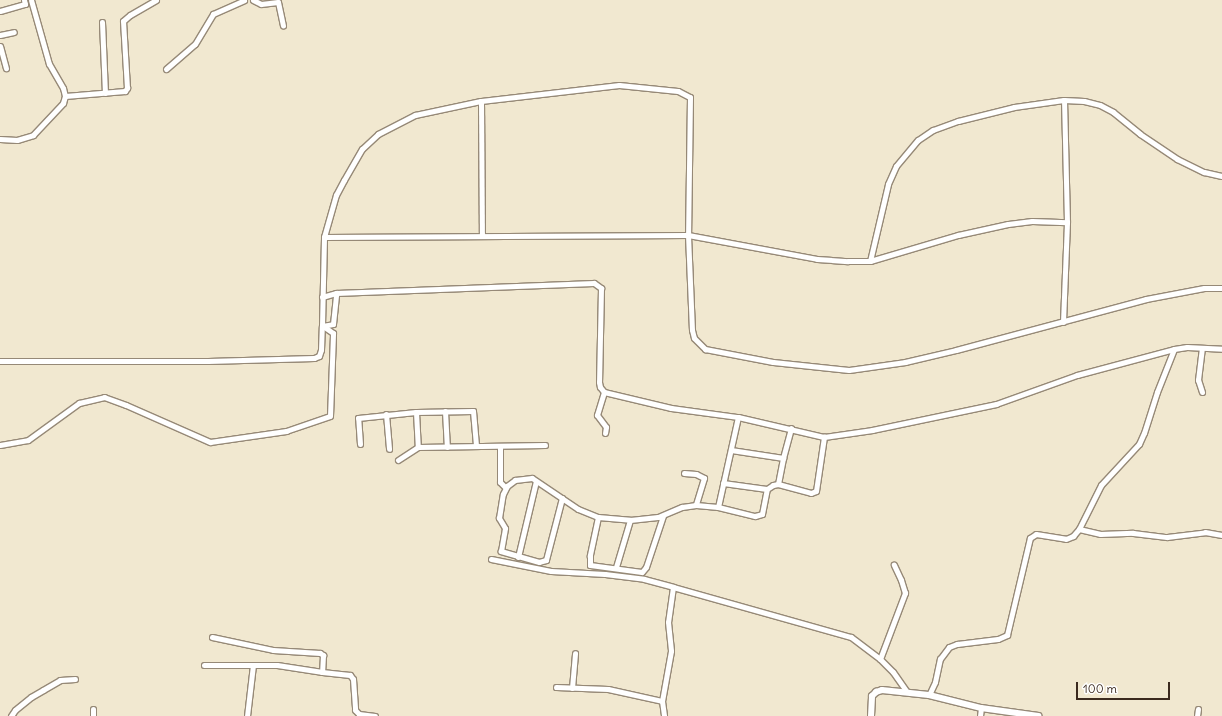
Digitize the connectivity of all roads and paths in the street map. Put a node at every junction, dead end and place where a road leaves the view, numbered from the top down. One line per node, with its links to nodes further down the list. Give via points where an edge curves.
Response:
1 (24, 0): 6 (street, via 25,4)
2 (31, 0): 15 (street, via 49,64)
3 (156, 0): 14 (street, via 125,18 122,25 127,88 121,92)
4 (244, 0): 13 (street, via 213,14 194,44)
5 (253, 0): 8 (street, via 261,4 278,2)
6 (0, 10)
7 (102, 22): 14 (street)
8 (283, 25)
9 (14, 32): 10 (street)
10 (0, 35)
11 (0, 46): 12 (street)
12 (6, 68)
13 (166, 68)
14 (104, 93): 15 (street)
15 (65, 96): 18 (street, via 63,103 33,135 17,140)
16 (1064, 100): 19 (street, via 1100,105 1177,159 1204,172); 20 (street); 24 (street, via 1014,107 958,121 933,130 918,140 896,166 888,184)
17 (481, 101): 21 (street, via 619,85 678,91 690,97); 22 (street); 23 (street, via 415,115 378,134 362,149 336,195)
18 (0, 139)
19 (1222, 176)
20 (1066, 222): 24 (street, via 1032,221 1008,224 958,235); 28 (street)
21 (688, 235): 22 (street); 24 (street, via 817,259); 28 (street, via 692,330 694,338 705,348 773,362 848,370 905,362)
22 (482, 236): 23 (street)
23 (324, 237): 27 (street)
24 (870, 261)
25 (1222, 288): 28 (street, via 1204,288 1146,299)
26 (336, 293): 27 (street); 29 (street, via 333,324); 34 (street, via 594,283 601,288 599,382)
27 (322, 296): 29 (street)
28 (1063, 322)
29 (322, 326): 33 (street, via 321,350 319,356 314,358); 44 (street, via 333,333 330,416 286,432 210,442 104,397 79,403 28,440)
30 (1202, 348): 31 (street); 32 (street); 35 (street, via 1198,380)
31 (1174, 349): 42 (street, via 1077,375 996,404 872,430); 66 (street, via 1139,444 1101,485)
32 (1222, 350)
33 (0, 361)
34 (604, 392): 39 (street, via 671,408); 41 (street, via 597,415 606,427)
35 (1202, 392)
36 (445, 411): 37 (street); 46 (street, via 473,411); 49 (street)
37 (416, 412): 38 (street); 48 (street)
38 (386, 414): 43 (street, via 358,418); 50 (street)
39 (738, 417): 40 (street); 51 (street)
40 (790, 428): 42 (street); 52 (street)
41 (605, 433)
42 (824, 437): 57 (street, via 816,490 811,493)
43 (360, 444)
44 (0, 445)
45 (545, 445): 47 (street)
46 (476, 446): 47 (street); 49 (street)
47 (500, 446): 58 (street, via 500,482)
48 (418, 447): 49 (street); 53 (street)
49 (447, 447)
50 (390, 449)
51 (731, 450): 52 (street); 56 (street)
52 (783, 458): 57 (street)
53 (398, 460)
54 (684, 473): 61 (street, via 704,478)
55 (536, 481): 58 (street, via 532,478 520,478); 60 (street); 68 (street)
56 (723, 483): 59 (street); 62 (street)
57 (778, 484): 59 (street)
58 (506, 488): 68 (street, via 499,518 505,528 500,548 503,553)
59 (767, 489): 62 (street, via 760,516)
60 (562, 498): 64 (street); 68 (street, via 546,560 539,562)
61 (696, 505): 62 (street); 63 (street, via 682,507)
62 (718, 507)
63 (663, 516): 65 (street); 71 (street, via 644,571)
64 (598, 517): 65 (street); 71 (street, via 590,565)
65 (630, 520): 71 (street)
66 (1079, 529): 67 (street, via 1100,534 1133,533 1167,537 1205,532); 83 (street, via 1066,539 1036,534 1030,538 1007,635 998,639 949,647 940,659)
67 (1222, 535)
68 (518, 557)
69 (491, 559): 72 (street, via 551,571 638,578)
70 (894, 565): 75 (street, via 905,593)
71 (616, 567)
72 (673, 587): 75 (street, via 851,637); 84 (street, via 668,622 671,651)
73 (212, 637): 78 (street, via 273,650 320,653)
74 (575, 653): 81 (street)
75 (880, 659): 82 (street)
76 (204, 665): 77 (street)
77 (254, 665): 78 (street, via 283,665); 90 (street)
78 (322, 672): 91 (street, via 352,676 355,710 359,714)
79 (75, 679): 88 (street, via 60,680 31,697)
80 (556, 687): 81 (street)
81 (572, 688): 84 (street, via 608,689)
82 (907, 692): 83 (street); 93 (street, via 876,692 871,701)
83 (929, 695): 85 (street)
84 (662, 701): 92 (street)
85 (981, 708): 94 (street); 95 (street)
86 (93, 709): 89 (street)
87 (1198, 710): 96 (street)
88 (11, 716)
89 (93, 716)
90 (247, 716)
91 (375, 716)
92 (664, 716)
93 (871, 716)
94 (980, 716)
95 (1038, 716)
96 (1197, 716)

